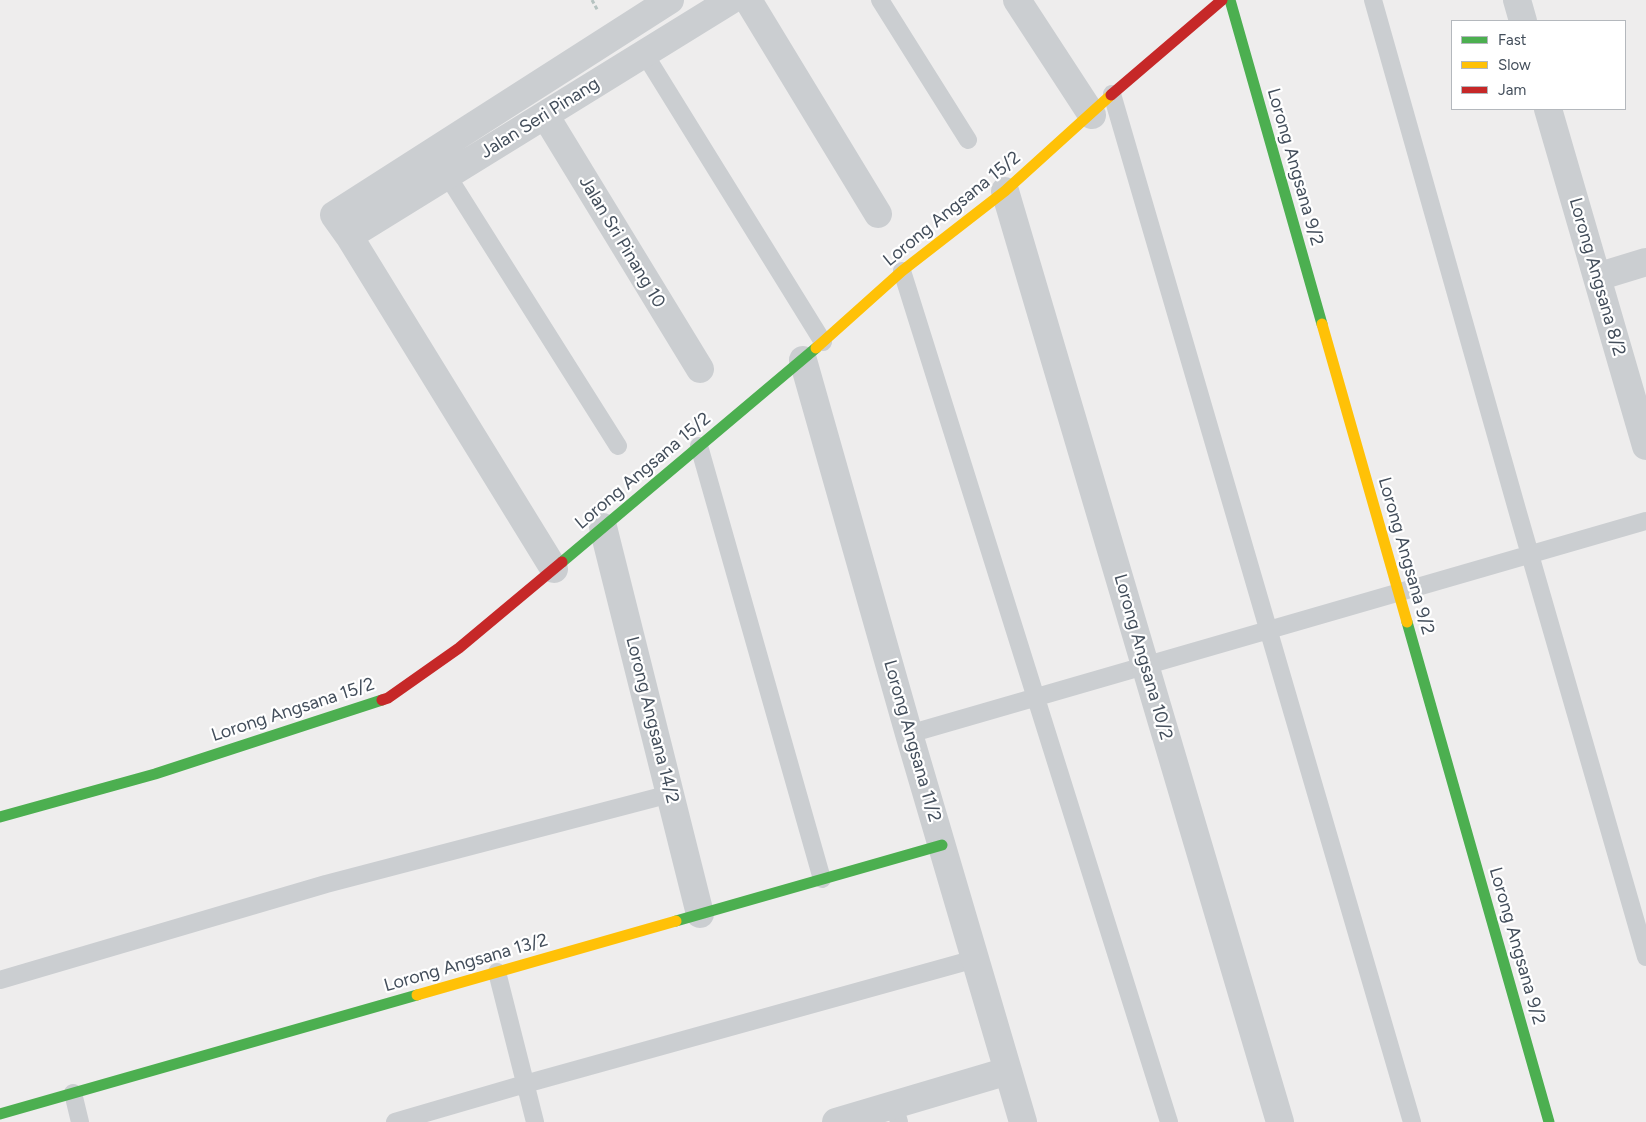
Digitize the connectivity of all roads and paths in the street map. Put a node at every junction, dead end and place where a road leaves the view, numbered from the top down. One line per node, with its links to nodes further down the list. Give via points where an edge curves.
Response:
1 (670, 0): 20 (street, Jalan Seri Pinang, via 334,215)
2 (731, 0): 11 (street, Jalan Seri Pinang)
3 (748, 0): 19 (street)
4 (880, 0): 16 (lane)
5 (1017, 0): 15 (street)
6 (1222, 0): 12 (street, Lorong Angsana 15/2)
7 (1230, 0): 35 (street, Lorong Angsana 9/2)
8 (1373, 0): 33 (lane)
9 (1517, 0): 10 (street)
10 (1523, 20)
11 (644, 54): 14 (street, Jalan Seri Pinang); 24 (lane)
12 (1112, 94): 15 (street, Lorong Angsana 15/2); 36 (lane)
13 (1548, 110): 23 (street, Lorong Angsana 8/2)
14 (545, 115): 17 (street, Jalan Seri Pinang); 26 (street, Jalan Sri Pinang 10)
15 (1092, 115): 18 (street, Lorong Angsana 15/2)
16 (968, 140)
17 (447, 176): 20 (street, Jalan Seri Pinang); 28 (lane)
18 (1005, 191): 22 (street, Lorong Angsana 15/2); 37 (street, Lorong Angsana 10/2)
19 (878, 214)
20 (349, 236): 34 (street, Jalan Seri Pinang)
21 (1646, 262): 23 (street)
22 (902, 271): 24 (street, Lorong Angsana 15/2); 38 (lane)
23 (1597, 277): 27 (street, Lorong Angsana 8/2)
24 (823, 342): 25 (street, Lorong Angsana 15/2)
25 (803, 360): 29 (street, Lorong Angsana 15/2); 39 (street, Lorong Angsana 11/2)
26 (700, 369)
27 (1642, 414): 30 (street, Lorong Angsana 8/2)
28 (618, 446)
29 (699, 446): 32 (street, Lorong Angsana 15/2); 43 (lane)
30 (1646, 446)
31 (1646, 521): 33 (lane)
32 (603, 527): 34 (street, Lorong Angsana 15/2); 40 (street, Lorong Angsana 14/2)
33 (1530, 554): 35 (lane); 45 (lane)
34 (554, 569): 41 (street, Lorong Angsana 15/2, via 459,648 388,698 155,774)
35 (1398, 592): 36 (lane); 62 (street, Lorong Angsana 9/2)
36 (1268, 630): 37 (lane); 61 (lane)
37 (1145, 666): 38 (lane); 60 (street, Lorong Angsana 10/2)
38 (1036, 697): 39 (lane); 59 (lane)
39 (909, 734): 42 (street, Lorong Angsana 11/2)
40 (670, 794): 44 (street, Lorong Angsana 14/2); 48 (lane, via 326,884)
41 (0, 817)
42 (942, 845): 43 (street, Lorong Angsana 13/2); 46 (street, Lorong Angsana 11/2)
43 (822, 879): 44 (street, Lorong Angsana 13/2)
44 (700, 914): 47 (street, Lorong Angsana 13/2)
45 (1646, 957)
46 (975, 959): 49 (street, Lorong Angsana 11/2); 50 (lane)
47 (497, 972): 50 (lane); 51 (street, Lorong Angsana 13/2)
48 (0, 980)
49 (1008, 1071): 53 (street); 58 (street, Lorong Angsana 11/2)
50 (525, 1084): 55 (lane); 56 (lane)
51 (73, 1093): 52 (street, Lorong Angsana 13/2); 54 (lane)
52 (0, 1114)
53 (896, 1114): 57 (street)
54 (80, 1122)
55 (395, 1122)
56 (535, 1122)
57 (836, 1122)
58 (1023, 1122)
59 (1169, 1122)
60 (1280, 1122)
61 (1412, 1122)
62 (1549, 1122)

